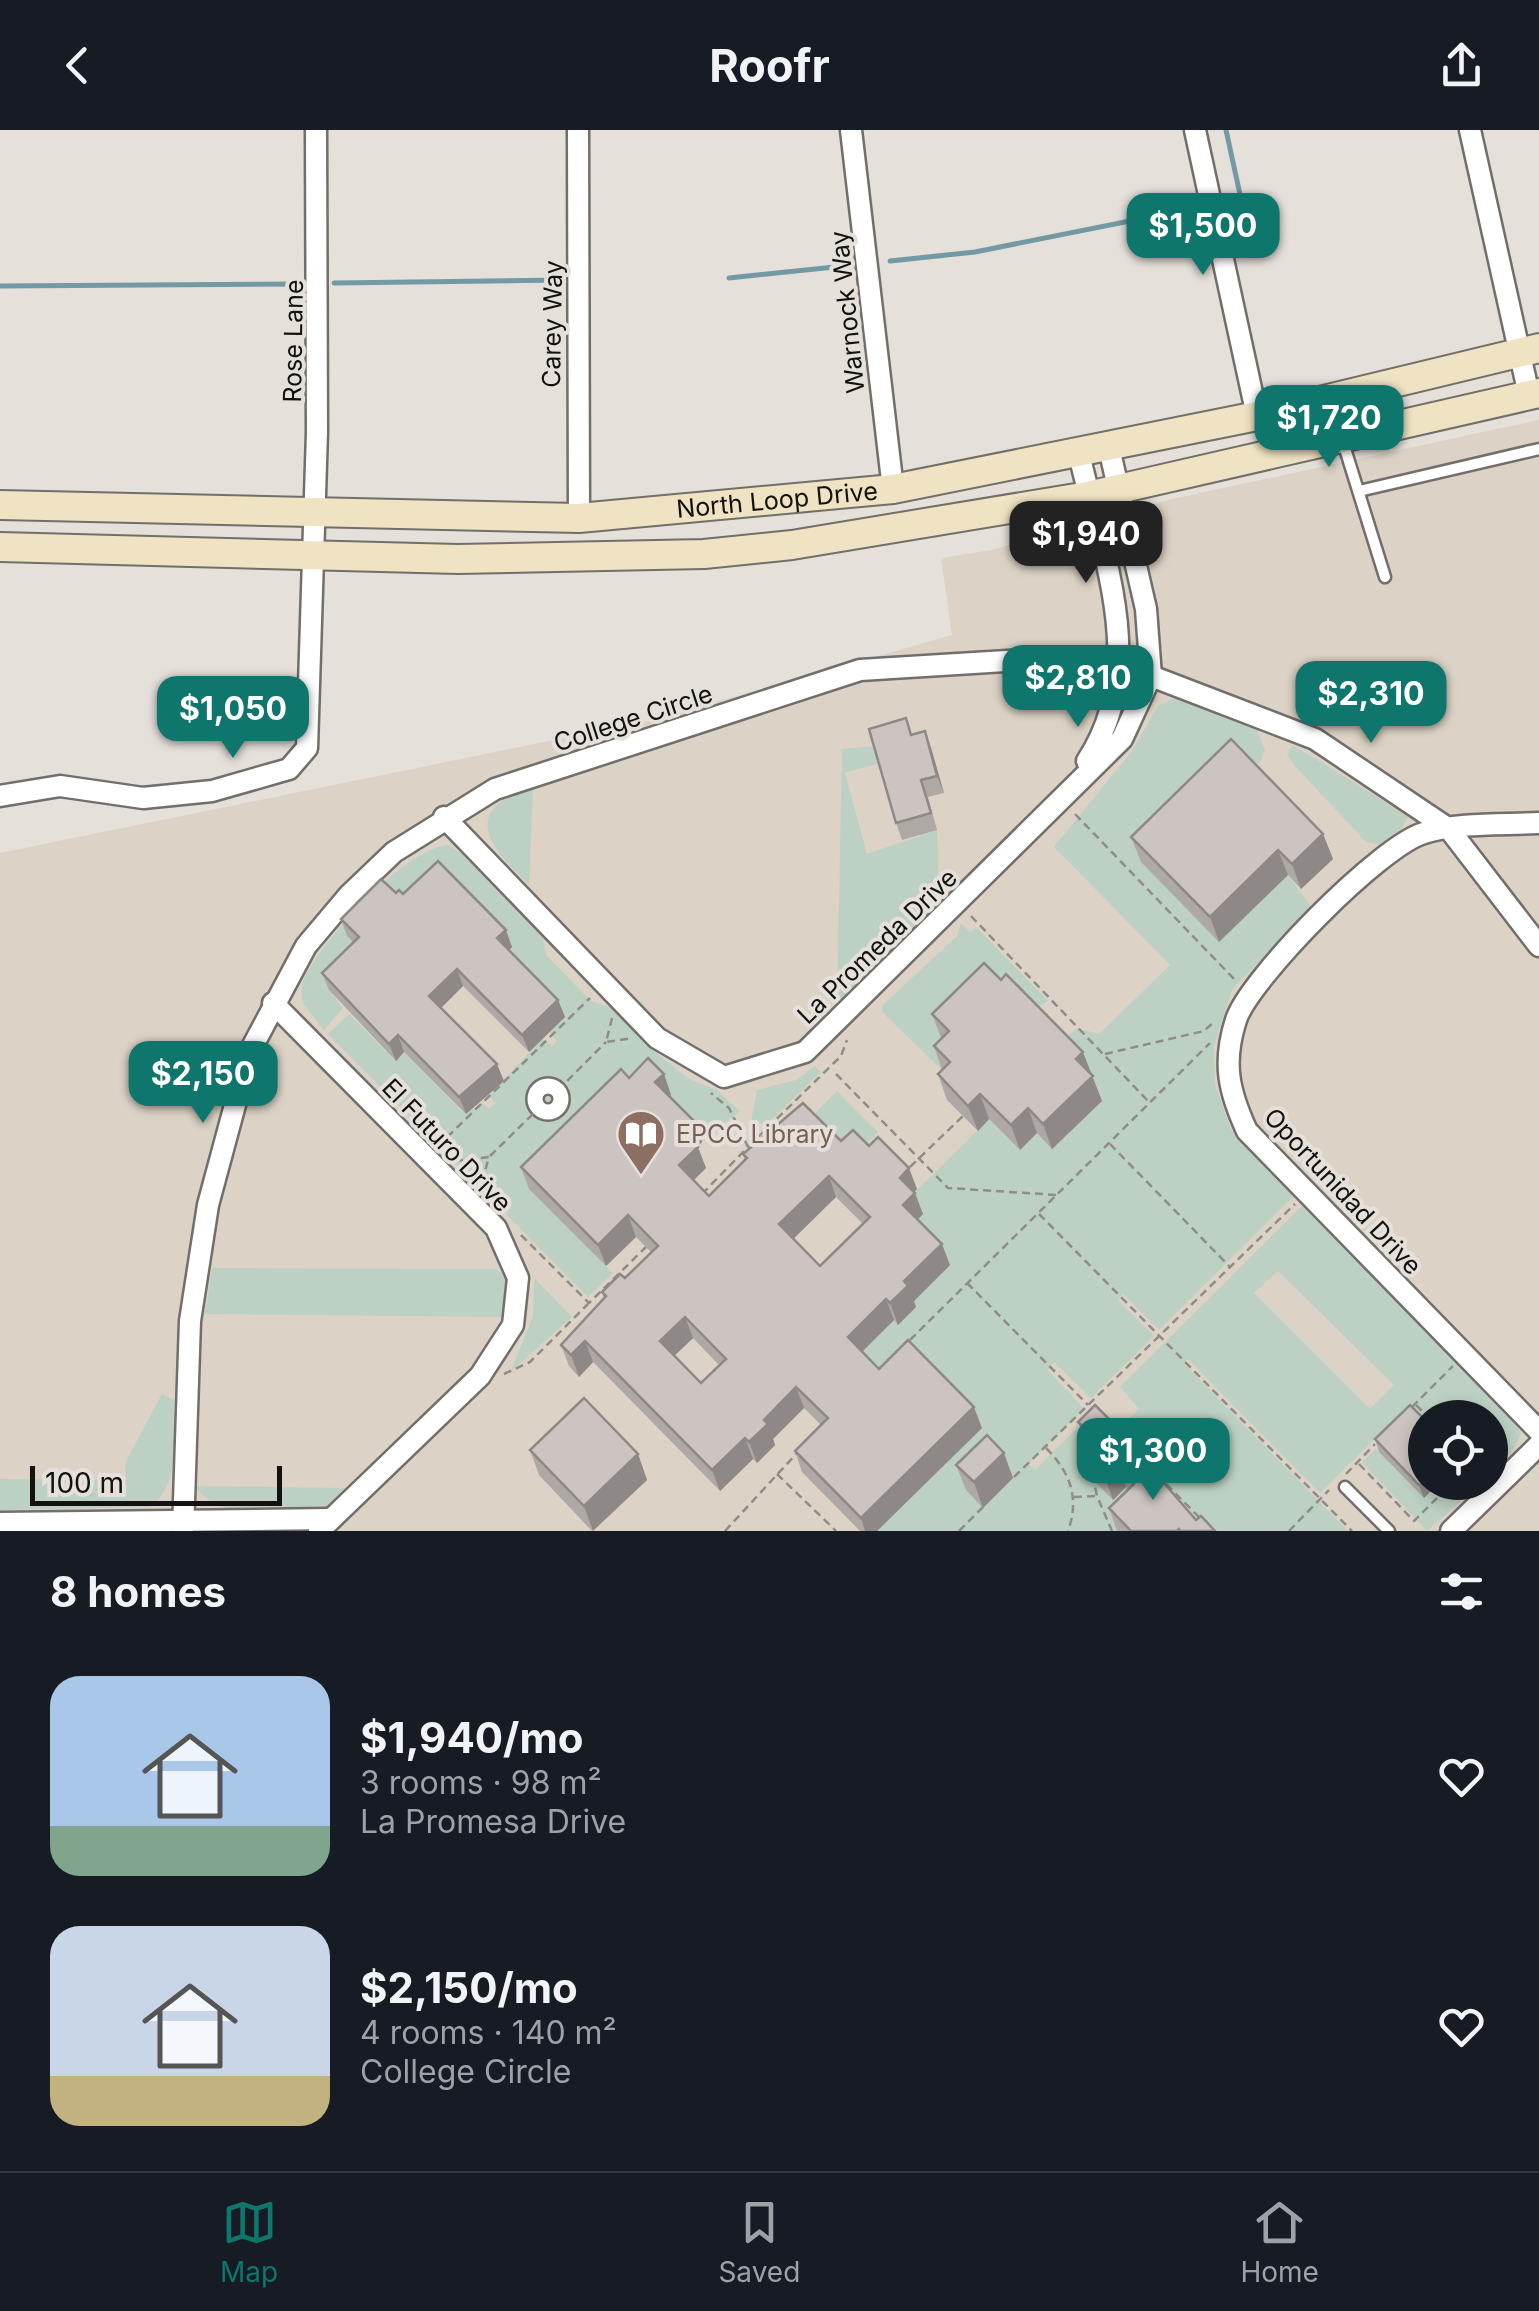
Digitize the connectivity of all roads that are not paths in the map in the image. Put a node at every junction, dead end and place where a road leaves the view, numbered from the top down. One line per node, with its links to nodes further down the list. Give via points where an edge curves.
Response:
1 (316, 130): 17 (street, Rose Lane)
2 (578, 130): 18 (street, Carey Way)
3 (851, 130): 13 (street, Warnock Way)
4 (1195, 130): 8 (street)
5 (1470, 130): 6 (street)
6 (1529, 350): 7 (street); 8 (main road, North Loop Drive)
7 (1534, 394): 9 (main road, North Loop Drive)
8 (1257, 416): 10 (main road, North Loop Drive)
9 (1342, 438): 14 (lane); 15 (main road, North Loop Drive)
10 (1108, 448): 12 (main road, North Loop Drive); 15 (street)
11 (1539, 450): 14 (lane)
12 (1079, 454): 13 (main road, North Loop Drive); 15 (street)
13 (893, 490): 18 (main road, North Loop Drive)
14 (1358, 491): 21 (lane)
15 (1102, 493): 20 (main road, North Loop Drive, via 881,532 704,554 458,559); 22 (street); 25 (street, via 1146,609)
16 (0, 505): 17 (main road, North Loop Drive)
17 (313, 514): 18 (main road, North Loop Drive); 20 (street, Rose Lane)
18 (579, 518)
19 (0, 546): 20 (main road, North Loop Drive)
20 (311, 553): 26 (street, Rose Lane, via 310,734 289,769 173,798 60,786)
21 (1385, 577)
22 (1119, 612): 23 (street, via 1112,637); 24 (street)
23 (1079, 666): 24 (street, College Circle); 28 (street, College Circle, via 1022,660 860,670 495,789)
24 (1120, 670): 25 (street, College Circle); 27 (street, via 1101,741)
25 (1151, 676): 27 (street, via 1122,739); 30 (street, College Circle, via 1315,739)
26 (0, 796)
27 (1062, 801): 28 (street, La Promeda Drive, via 805,1052 724,1077 657,1038)
28 (444, 818): 32 (street, College Circle, via 394,852 349,895 306,946)
29 (1539, 823): 30 (street, Oportunidad Drive)
30 (1450, 829): 31 (street, College Circle); 35 (street, Oportunidad Drive, via 1422,833 1374,862 1247,993 1226,1076 1246,1131)
31 (1539, 946)
32 (273, 1003): 39 (street, College Circle, via 249,1053 208,1205 190,1320); 40 (street, El Futuro Drive, via 496,1228 518,1278 513,1325 480,1376)
33 (558, 1090): 34 (street, via 557,1110)
34 (538, 1109)
35 (1539, 1431)
36 (1539, 1445): 42 (street)
37 (1341, 1483): 41 (lane)
38 (0, 1523): 39 (street, El Futuro Drive)
39 (183, 1525): 40 (street, El Futuro Drive)
40 (325, 1525)
41 (1389, 1531)
42 (1451, 1531)

